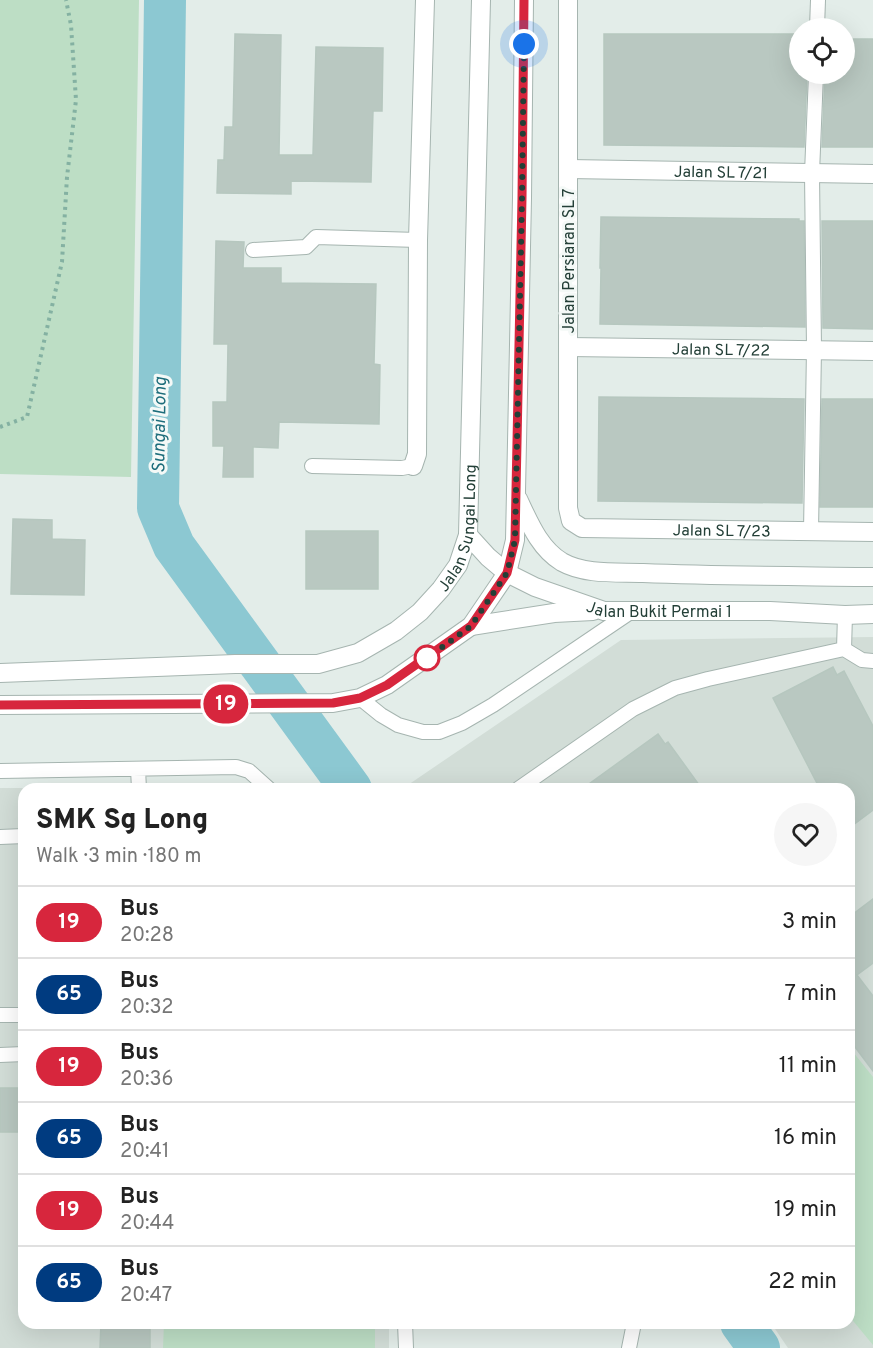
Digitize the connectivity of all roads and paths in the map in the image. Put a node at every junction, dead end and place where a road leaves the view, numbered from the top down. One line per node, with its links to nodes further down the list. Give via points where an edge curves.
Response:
1 (66, 0): 17 (path, via 76,100 62,262 27,417)
2 (425, 0): 12 (street)
3 (480, 0): 24 (street, Jalan Sungai Long)
4 (524, 0): 20 (street)
5 (568, 0): 9 (street, Jalan Persiaran SL 7)
6 (818, 0): 7 (lane)
7 (817, 18)
8 (816, 84): 10 (lane)
9 (569, 169): 10 (street, Jalan SL 7/21); 14 (street, Jalan Persiaran SL 7)
10 (813, 172): 11 (street, Jalan SL 7/21); 15 (lane)
11 (873, 174)
12 (418, 240): 13 (lane, via 316,237 306,247); 19 (street, via 417,454)
13 (253, 250)
14 (568, 347): 15 (street, Jalan SL 7/22); 21 (street, Jalan Persiaran SL 7)
15 (814, 349): 16 (street, Jalan SL 7/22); 22 (lane)
16 (873, 351)
17 (0, 427)
18 (312, 466): 19 (lane)
19 (413, 466)
20 (517, 498): 25 (street, via 515,540); 26 (street, Jalan Bukit Permai 1, via 538,540 549,552 562,562 586,570)
21 (571, 521): 22 (street, Jalan SL 7/23, via 582,528)
22 (811, 531): 23 (street, Jalan SL 7/23)
23 (873, 532)
24 (468, 535): 25 (street, Jalan Bukit Permai 1); 34 (street, Jalan Sungai Long, via 458,565 420,612 358,653 318,664)
25 (507, 573): 27 (street, Jalan Bukit Permai 1); 31 (street)
26 (873, 577)
27 (604, 611): 28 (street, Jalan Bukit Permai 1); 31 (street, via 554,612)
28 (632, 611): 30 (street, Jalan Bukit Permai 1); 35 (lane, via 493,705 439,732 398,725)
29 (873, 614): 30 (street, Jalan Bukit Permai 1)
30 (845, 615): 32 (lane)
31 (471, 626): 35 (street, via 387,685)
32 (844, 649): 33 (lane, via 862,660); 41 (lane, via 675,688 633,709)
33 (873, 661)
34 (0, 673)
35 (360, 698): 36 (street, via 333,703)
36 (0, 705)
37 (138, 768): 38 (lane); 39 (lane); 40 (lane, via 236,767 249,771)
38 (0, 771)
39 (139, 783)
40 (262, 783)
41 (527, 783)
42 (18, 836): 43 (lane)
43 (0, 837)
44 (0, 1015): 45 (lane)
45 (18, 1015)
46 (0, 1054): 47 (lane)
47 (18, 1054)
48 (405, 1329): 50 (lane)
49 (633, 1329): 51 (lane)
50 (406, 1348)
51 (629, 1348)

